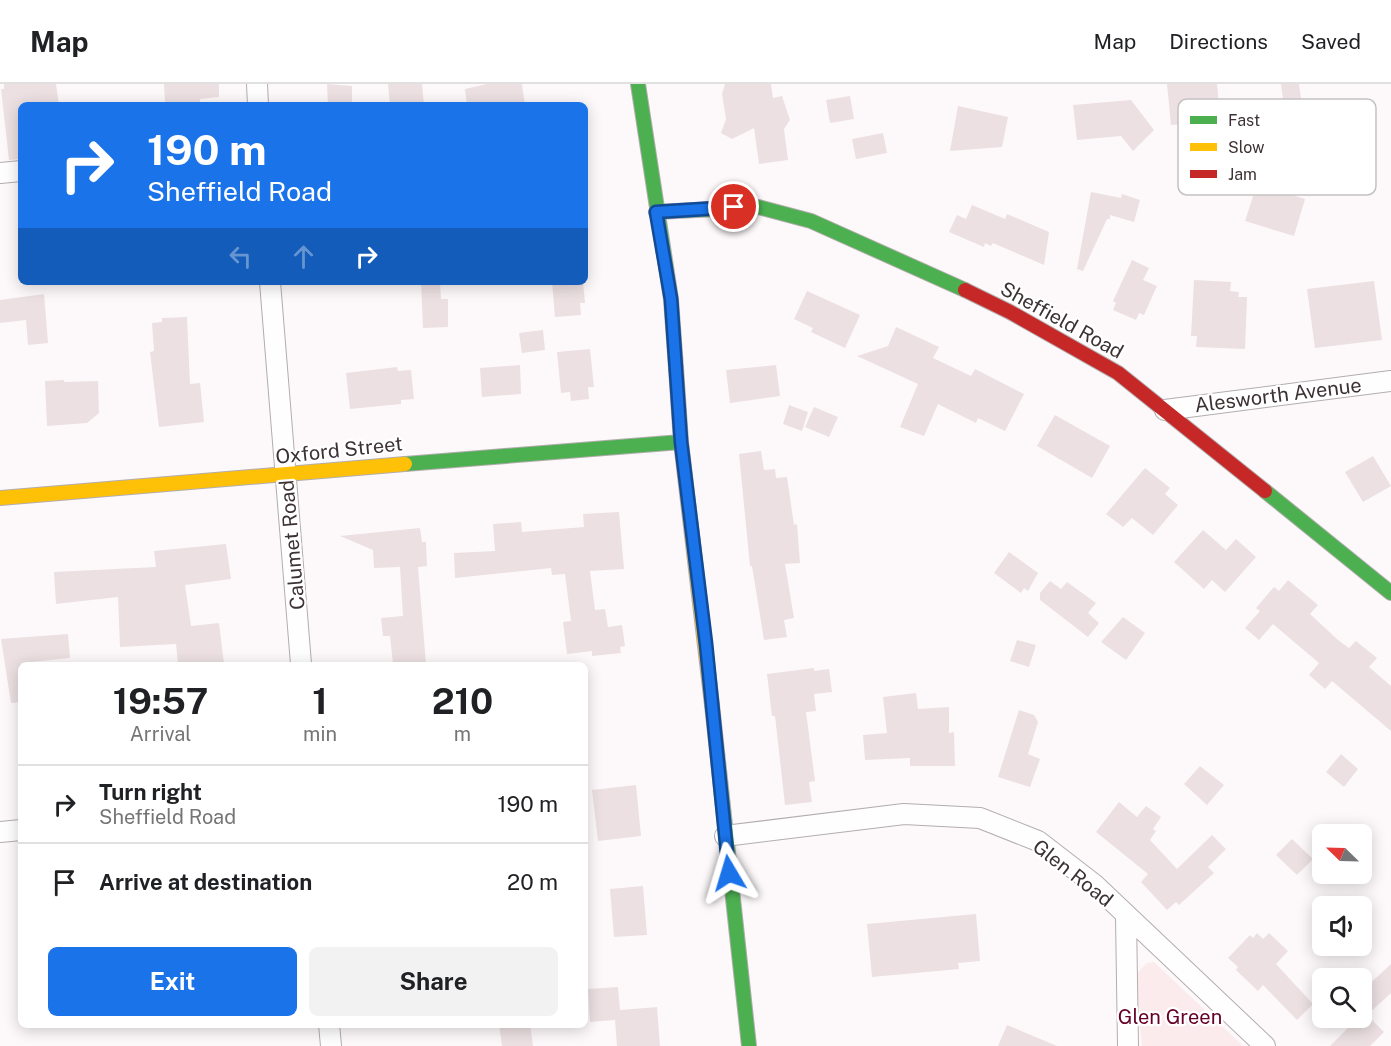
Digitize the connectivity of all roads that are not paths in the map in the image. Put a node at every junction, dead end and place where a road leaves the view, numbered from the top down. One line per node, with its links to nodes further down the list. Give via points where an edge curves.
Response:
1 (257, 84): 3 (street)
2 (638, 84): 6 (street)
3 (258, 102)
4 (18, 171): 5 (street)
5 (0, 173)
6 (656, 212): 9 (street, Sheffield Road, via 758,207 811,221 905,261 1061,339 1118,374); 10 (street, via 671,299)
7 (270, 285): 11 (street, Calumet Road)
8 (1391, 381): 9 (street, Alesworth Avenue)
9 (1165, 410): 13 (street, Sheffield Road)
10 (681, 442): 11 (street, Oxford Street, via 464,457); 17 (street)
11 (286, 476): 12 (street, Oxford Street); 14 (street, Calumet Road)
12 (0, 498)
13 (1391, 593)
14 (301, 662)
15 (18, 830): 16 (street)
16 (0, 832)
17 (725, 836): 18 (street, Glen Road, via 904,814 980,818 1038,842 1095,885); 21 (street)
18 (1126, 917): 22 (street); 23 (street, Glen Road)
19 (329, 1028): 20 (street)
20 (331, 1046)
21 (749, 1046)
22 (1128, 1046)
23 (1265, 1046)

